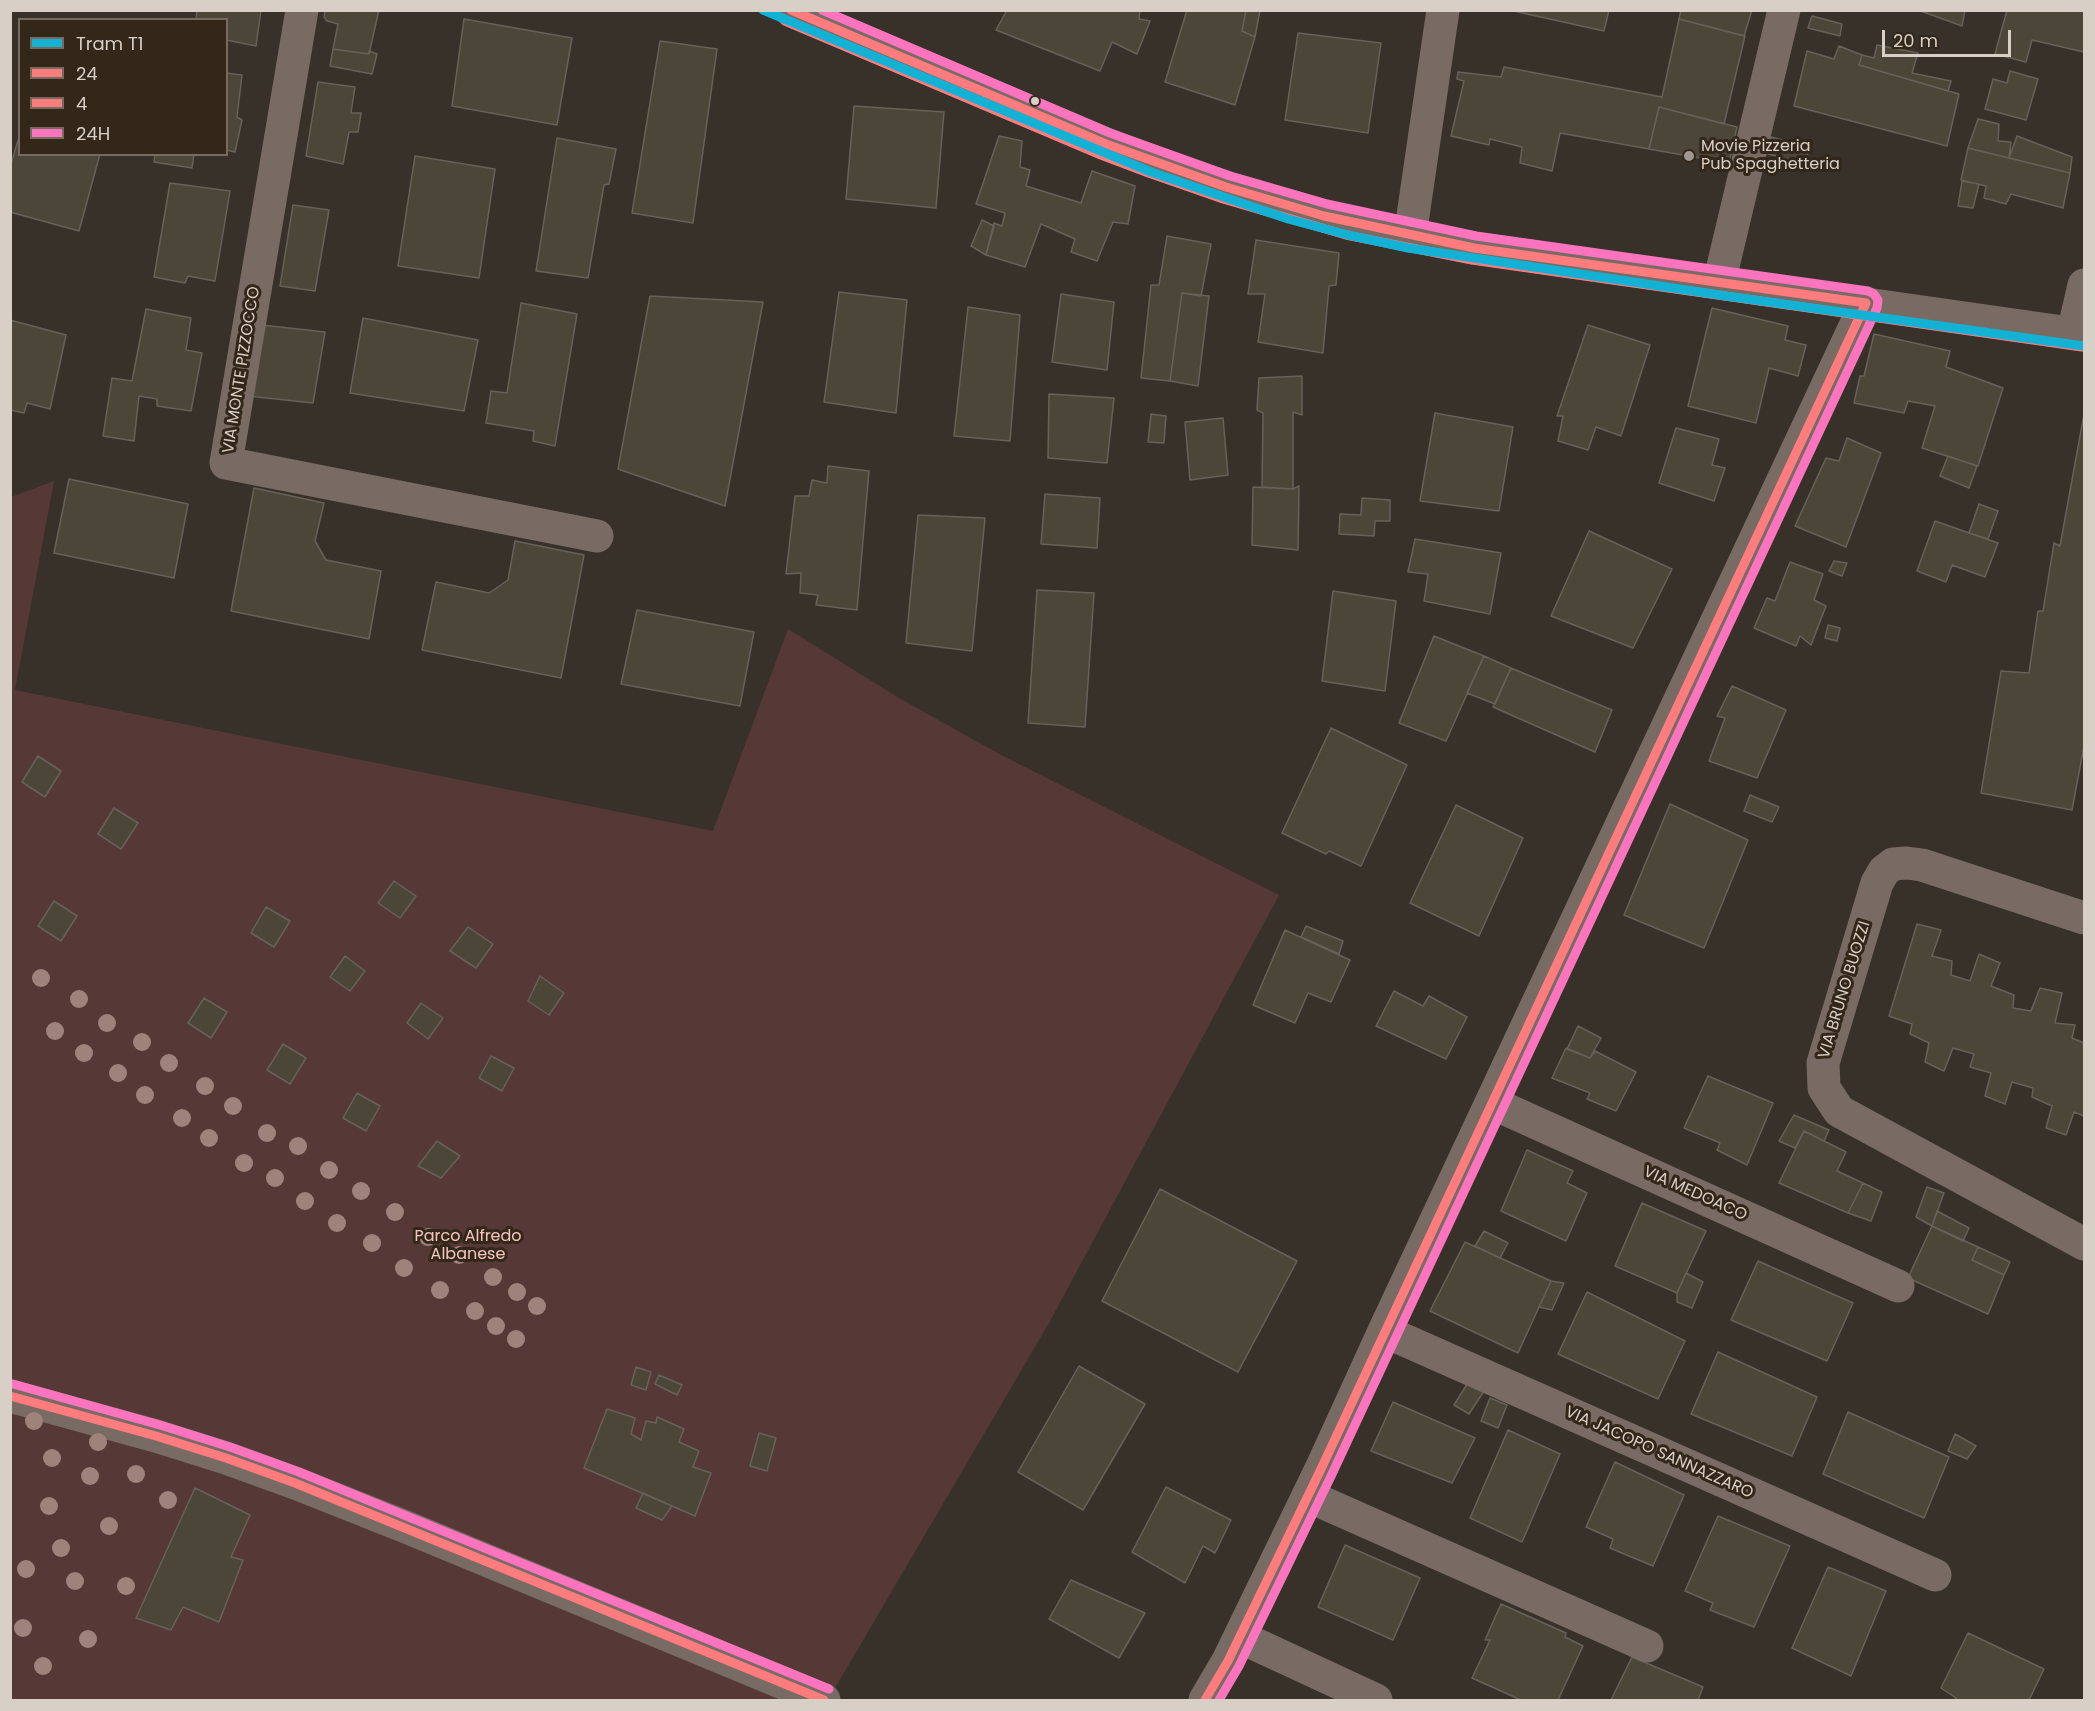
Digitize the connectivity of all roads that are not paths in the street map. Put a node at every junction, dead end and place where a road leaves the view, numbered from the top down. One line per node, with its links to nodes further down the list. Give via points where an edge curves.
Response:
1 (302, 10): 10 (street, VIA MONTE PIZZOCCO, via 226,464)
2 (790, 10): 5 (street, via 1153,162 1313,213)
3 (1443, 10): 5 (street)
4 (1784, 10): 6 (street)
5 (1410, 236): 6 (street, via 1474,249)
6 (1719, 283): 8 (street)
7 (2085, 285): 9 (street)
8 (1866, 303): 9 (street); 12 (street)
9 (2079, 334)
10 (597, 536)
11 (2085, 918): 13 (street, VIA BRUNO BUOZZI, via 1922,865 1893,864 1877,884 1823,1064 1824,1088 1839,1111)
12 (1492, 1103): 14 (street, VIA MEDOACO); 15 (street)
13 (2085, 1244)
14 (1898, 1286)
15 (1384, 1331): 17 (street); 18 (street, VIA JACOPO SANNAZZARO)
16 (10, 1396): 21 (street, via 156,1436 295,1483)
17 (1308, 1496): 19 (street); 20 (street)
18 (1935, 1575)
19 (1240, 1637): 22 (street); 23 (street)
20 (1647, 1646)
21 (824, 1701)
22 (1205, 1701)
23 (1376, 1701)

